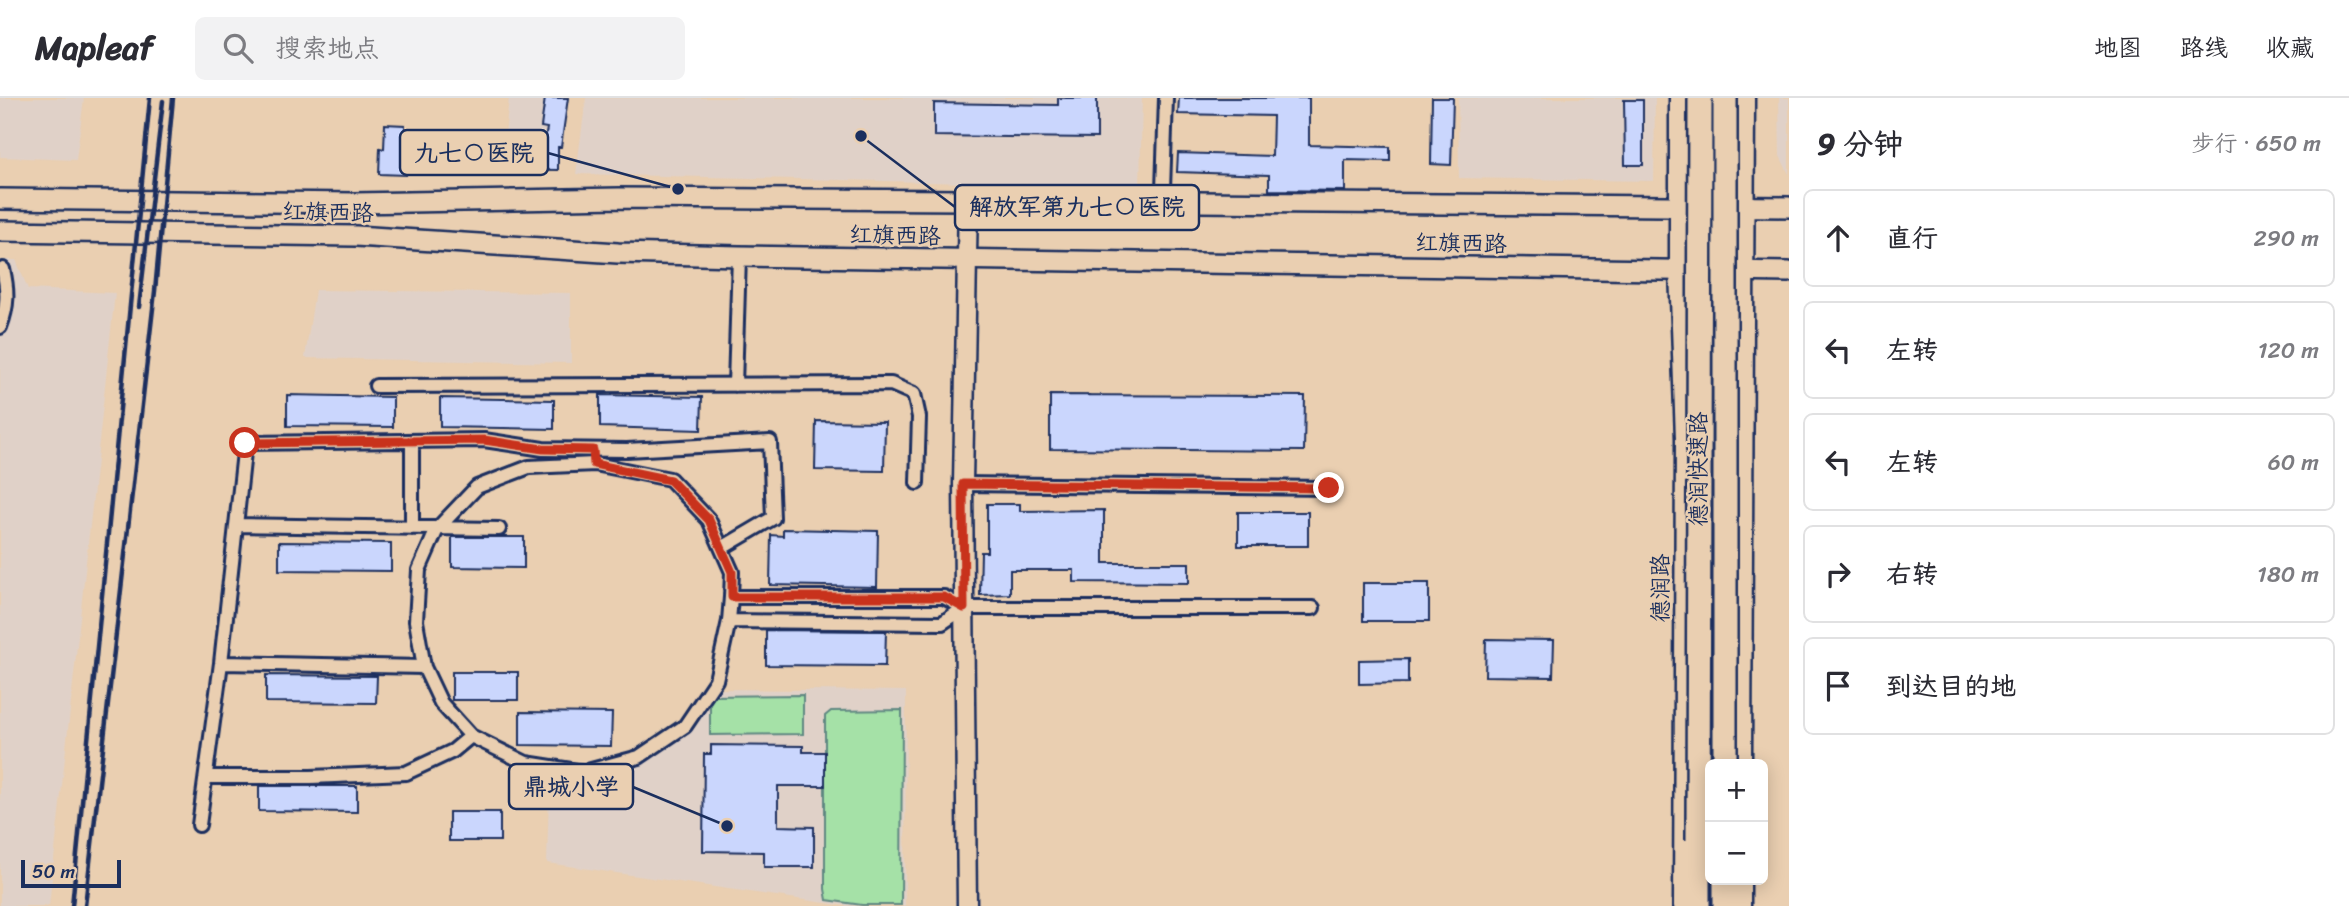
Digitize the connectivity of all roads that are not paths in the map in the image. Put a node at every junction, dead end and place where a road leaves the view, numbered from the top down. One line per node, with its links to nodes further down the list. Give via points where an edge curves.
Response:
1 (1166, 98): 6 (street)
2 (1679, 98): 9 (main road)
3 (1700, 98): 48 (highway, 德润快速路, bridge)
4 (1725, 98): 40 (highway, 德润快速路, bridge)
5 (1745, 98): 10 (main road)
6 (1163, 190)
7 (0, 199): 8 (main road, 红旗西路, via 355,203 619,198)
8 (968, 200): 9 (main road, 红旗西路); 14 (main road)
9 (1679, 205): 10 (main road, 红旗西路); 16 (main road, 德润路)
10 (1746, 207): 11 (main road, 红旗西路); 17 (main road)
11 (1789, 207)
12 (0, 231): 13 (main road, 红旗西路, via 356,236)
13 (739, 256): 14 (main road, 红旗西路); 20 (street)
14 (968, 260): 16 (main road, 红旗西路); 26 (main road)
15 (3, 269): 19 (street, via 8,291)
16 (1679, 270): 17 (main road, 红旗西路); 47 (main road, 德润路, via 1685,439)
17 (1745, 271): 18 (main road, 红旗西路); 41 (main road)
18 (1789, 272)
19 (0, 327)
20 (735, 385): 21 (street); 25 (street, via 891,384 914,394 919,416)
21 (376, 386)
22 (412, 441): 23 (street, via 484,440 543,449); 28 (street, via 245,443); 29 (street)
23 (593, 450): 24 (street); 32 (street, via 770,442 773,518)
24 (594, 464): 30 (street, via 529,467 477,487); 32 (street, via 670,480 709,520)
25 (917, 483)
26 (963, 484): 27 (street); 34 (main road)
27 (1329, 488)
28 (236, 525): 29 (street); 37 (street)
29 (412, 528): 30 (street)
30 (437, 529): 31 (street); 38 (street, via 419,570 416,621)
31 (499, 529)
32 (722, 548): 33 (street, via 732,572)
33 (732, 597): 34 (street, via 944,597); 36 (street)
34 (964, 608): 35 (street); 36 (street, via 943,624); 46 (main road)
35 (1313, 608)
36 (730, 621): 39 (street, via 716,680 685,726 639,757 584,772 526,762)
37 (221, 663): 38 (street); 42 (street)
38 (424, 667): 39 (street, via 441,703)
39 (471, 736): 42 (street, via 453,751 406,773)
40 (1725, 759)
41 (1742, 759)
42 (206, 777): 43 (street)
43 (199, 825)
44 (1725, 885): 49 (highway)
45 (1741, 885): 50 (main road)
46 (967, 906)
47 (1683, 906)
48 (1698, 906)
49 (1725, 906)
50 (1741, 906)

